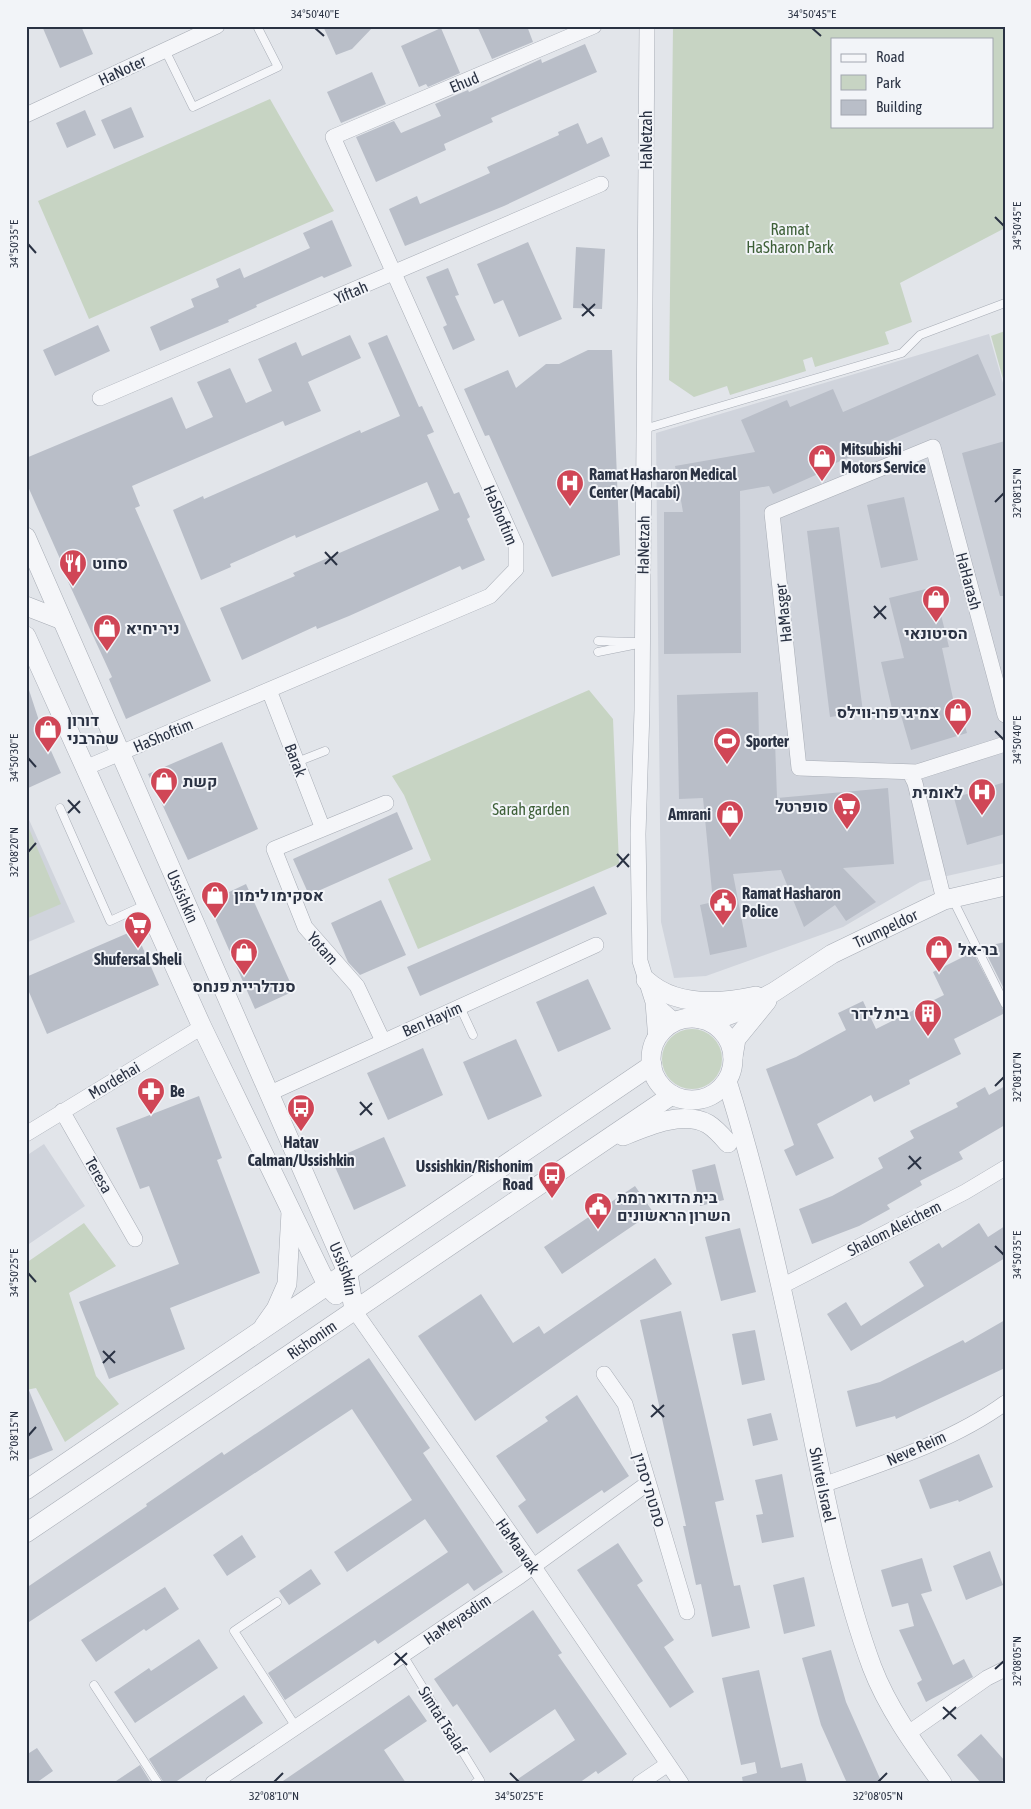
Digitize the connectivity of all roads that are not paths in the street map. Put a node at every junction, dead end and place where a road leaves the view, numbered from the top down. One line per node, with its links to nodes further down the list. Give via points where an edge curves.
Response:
1 (217, 26): 5 (street, HaNoter)
2 (258, 26): 5 (lane, via 278,67 193,107)
3 (594, 26): 7 (street, Ehud)
4 (647, 26): 12 (street, HaNetzah)
5 (165, 50): 6 (street, HaNoter)
6 (26, 115)
7 (333, 137): 9 (street, HaShoftim)
8 (602, 184): 9 (street, Yiftah)
9 (394, 273): 11 (street, Yiftah); 21 (street, HaShoftim, via 516,546 516,569 490,596)
10 (1005, 303): 12 (lane, via 920,335 902,353)
11 (100, 398)
12 (644, 429): 19 (street, HaNetzah)
13 (933, 447): 22 (street, HaHarash); 28 (street, HaMasger, via 772,513 799,768)
14 (26, 537): 16 (street, Ussishkin)
15 (26, 606): 16 (street)
16 (62, 620): 25 (street, Ussishkin)
17 (26, 636): 27 (street, Ussishkin)
18 (598, 641): 19 (lane)
19 (642, 643): 20 (lane); 36 (street, HaNetzah, via 638,834 640,961)
20 (598, 652)
21 (268, 690): 25 (street, HaShoftim); 26 (street, Barak)
22 (1005, 715)
23 (1005, 744): 28 (street)
24 (325, 751): 26 (lane)
25 (120, 753): 27 (street, HaShoftim); 50 (street, Ussishkin)
26 (297, 762): 31 (street, Barak)
27 (85, 768): 34 (street, Ussishkin)
28 (914, 776): 33 (street)
29 (386, 803): 31 (street)
30 (60, 808): 34 (lane, via 110,921)
31 (323, 829): 45 (street, Yotam, via 274,849 305,927 356,986)
32 (1005, 886): 33 (street, Trumpeldor)
33 (948, 899): 37 (street, Trumpeldor, via 832,954); 39 (lane)
34 (146, 904): 43 (street, Ussishkin)
35 (596, 945): 40 (street, Ben Hayim)
36 (646, 980): 37 (street, via 657,990 691,1001 714,1002); 38 (street, HaNetzah)
37 (774, 992): 41 (street, Trumpeldor, via 720,1019); 47 (street, Trumpeldor, via 736,1038)
38 (653, 1002): 42 (street); 46 (street, HaNetzah)
39 (1005, 1004)
40 (460, 1007): 44 (lane); 45 (street, Ben Hayim)
41 (700, 1019): 42 (street); 47 (street, via 724,1033)
42 (676, 1022): 46 (street)
43 (202, 1027): 53 (street, Mordehai); 59 (street, Ussishkin)
44 (473, 1035)
45 (383, 1041): 50 (street, Ben Hayim)
46 (656, 1041): 48 (street)
47 (733, 1058): 49 (street)
48 (652, 1066): 51 (street, via 656,1079); 61 (street)
49 (727, 1081): 52 (street, via 718,1092); 57 (street, Shivtei Israel)
50 (268, 1094): 61 (street, Ussishkin)
51 (672, 1095): 52 (street); 56 (street, Rishonim)
52 (692, 1100): 55 (street, Shivtei Israel, via 706,1111)
53 (62, 1111): 54 (street, Mordehai); 60 (street, Teresa)
54 (26, 1134)
55 (728, 1143): 56 (street, via 707,1124 674,1119); 57 (street, Shivtei Israel)
56 (590, 1150): 64 (street, Rishonim)
57 (751, 1168): 62 (street, Shivtei Israel)
58 (1005, 1168): 62 (street, Shalom Aleichem, via 965,1192)
59 (291, 1211): 63 (street, Ussishkin); 65 (street, via 287,1284 276,1309)
60 (135, 1239)
61 (348, 1274): 63 (street); 64 (street, Ussishkin)
62 (782, 1286): 69 (street, Shivtei Israel)
63 (328, 1287): 64 (street, Ussishkin); 65 (street)
64 (354, 1310): 71 (street, Rishonim); 72 (street, HaMaavak)
65 (258, 1334): 70 (street)
66 (604, 1374): 68 (street, סמטת יסמין, via 625,1404)
67 (1005, 1402): 69 (street, Neve Reim, via 987,1416 900,1457)
68 (648, 1483): 72 (street, HaMeyasdim); 74 (street, סמטת יסמין)
69 (823, 1485): 79 (street, Shivtei Israel, via 872,1668)
70 (26, 1490)
71 (26, 1533)
72 (534, 1567): 75 (street, HaMeyasdim); 80 (street, HaMaavak)
73 (277, 1602): 78 (lane, via 234,1632)
74 (687, 1612)
75 (403, 1655): 78 (street, HaMeyasdim); 83 (lane, Simtat Tsalaf, via 480,1780)
76 (1005, 1669): 79 (street)
77 (94, 1685): 81 (lane)
78 (296, 1727): 82 (street, HaMeyasdim)
79 (906, 1734): 86 (street, Shivtei Israel)
80 (668, 1764): 84 (street); 85 (street, HaMaavak)
81 (158, 1783)
82 (213, 1783)
83 (475, 1783)
84 (640, 1783)
85 (681, 1783)
86 (942, 1783)

